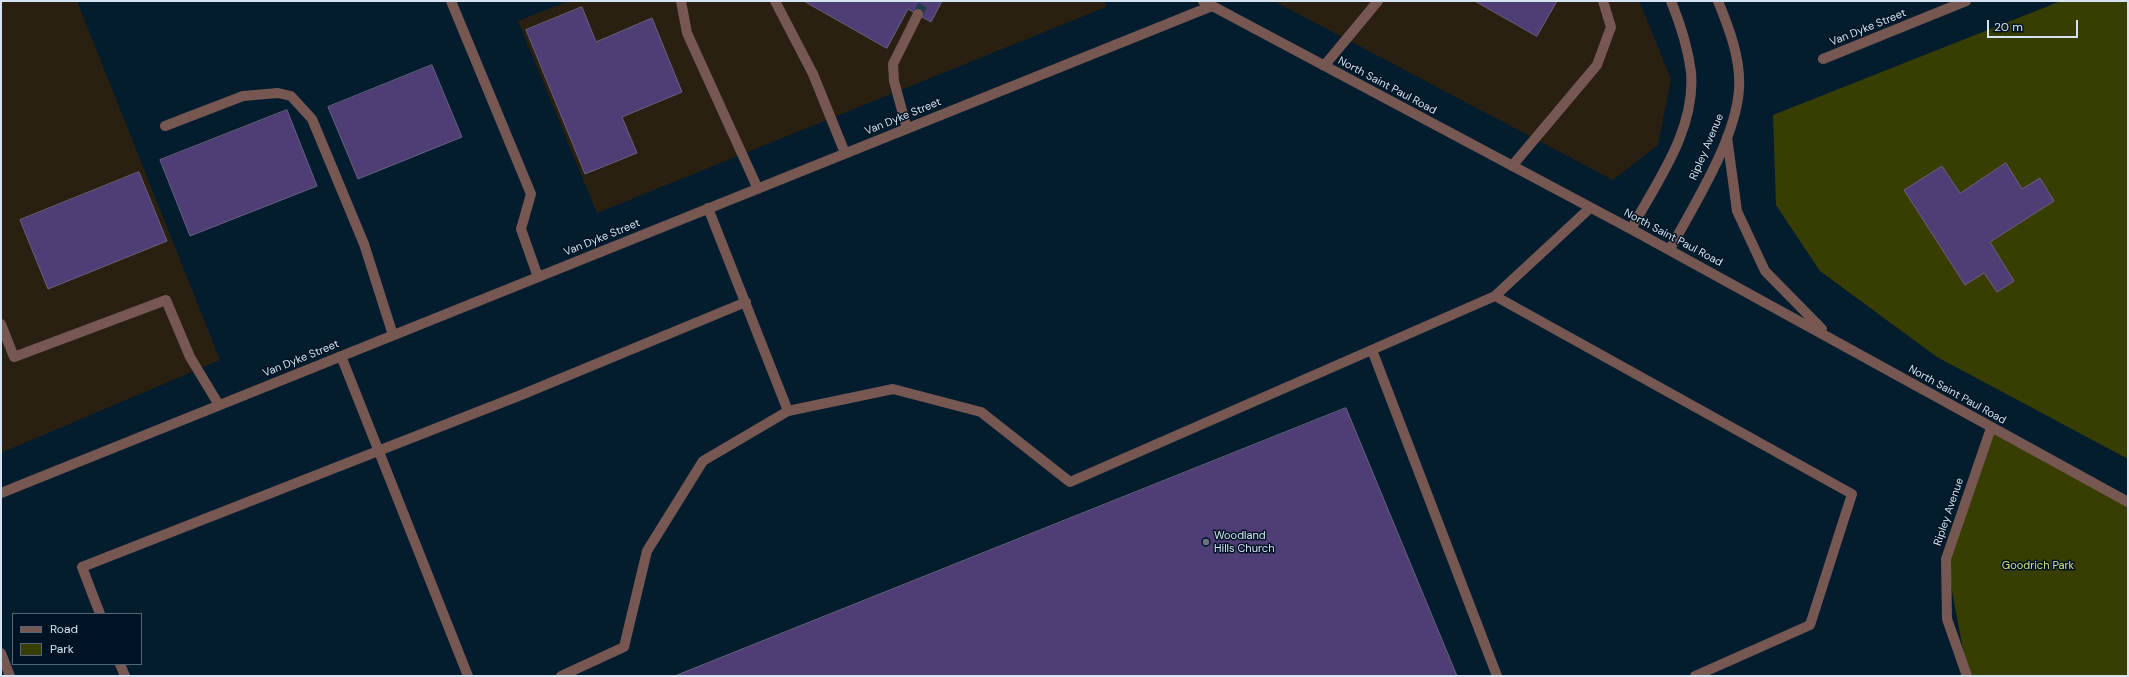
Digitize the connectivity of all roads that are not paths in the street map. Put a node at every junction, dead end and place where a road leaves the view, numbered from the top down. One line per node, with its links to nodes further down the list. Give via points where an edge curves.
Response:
1 (451, 1): 23 (street, via 531,194 521,229)
2 (681, 1): 18 (street, via 687,33)
3 (775, 1): 16 (street, via 813,74)
4 (1378, 1): 12 (street)
5 (1603, 1): 17 (street, via 1611,27 1597,65)
6 (1672, 1): 21 (street, via 1691,72 1688,116 1670,158)
7 (1718, 1): 15 (street, Ripley Avenue, via 1733,44 1738,68 1736,109)
8 (1966, 1): 11 (street, Van Dyke Street)
9 (1208, 3): 12 (street, North Saint Paul Road); 14 (street, Van Dyke Street)
10 (918, 14): 14 (street, via 894,64 894,81)
11 (1823, 59)
12 (1324, 66): 17 (street, North Saint Paul Road)
13 (165, 126): 27 (street, via 243,96 278,93 291,96 312,119 364,244)
14 (907, 129): 16 (street, Van Dyke Street)
15 (1727, 136): 22 (street, Ripley Avenue); 28 (street, via 1737,211 1765,271)
16 (845, 153): 18 (street, Van Dyke Street)
17 (1512, 166): 20 (street, North Saint Paul Road)
18 (758, 188): 19 (street, Van Dyke Street)
19 (708, 208): 23 (street, Van Dyke Street); 25 (street)
20 (1590, 208): 21 (street, North Saint Paul Road); 24 (street)
21 (1631, 229): 22 (street, North Saint Paul Road)
22 (1670, 250): 28 (street, North Saint Paul Road)
23 (538, 277): 27 (street, Van Dyke Street)
24 (1495, 296): 29 (street); 45 (street, via 1852,494 1810,625)
25 (746, 302): 32 (street); 34 (street)
26 (1, 324): 31 (street, via 14,357 166,300 190,357)
27 (393, 335): 30 (street, Van Dyke Street)
28 (1829, 336): 33 (street, North Saint Paul Road)
29 (1372, 350): 32 (street, via 1070,482 981,412 892,389); 44 (street)
30 (341, 356): 31 (street, Van Dyke Street); 34 (street)
31 (219, 405): 35 (street, Van Dyke Street)
32 (788, 411): 43 (street, via 704,461 647,551 624,647)
33 (1991, 428): 36 (street, North Saint Paul Road); 46 (street, Ripley Avenue, via 1946,559 1947,619)
34 (379, 452): 37 (street, via 82,567); 42 (street)
35 (1, 493)
36 (2128, 502)
37 (100, 613)
38 (1, 653): 40 (street)
39 (120, 665): 41 (street)
40 (10, 676)
41 (125, 676)
42 (468, 676)
43 (561, 676)
44 (1498, 676)
45 (1695, 676)
46 (1967, 676)

